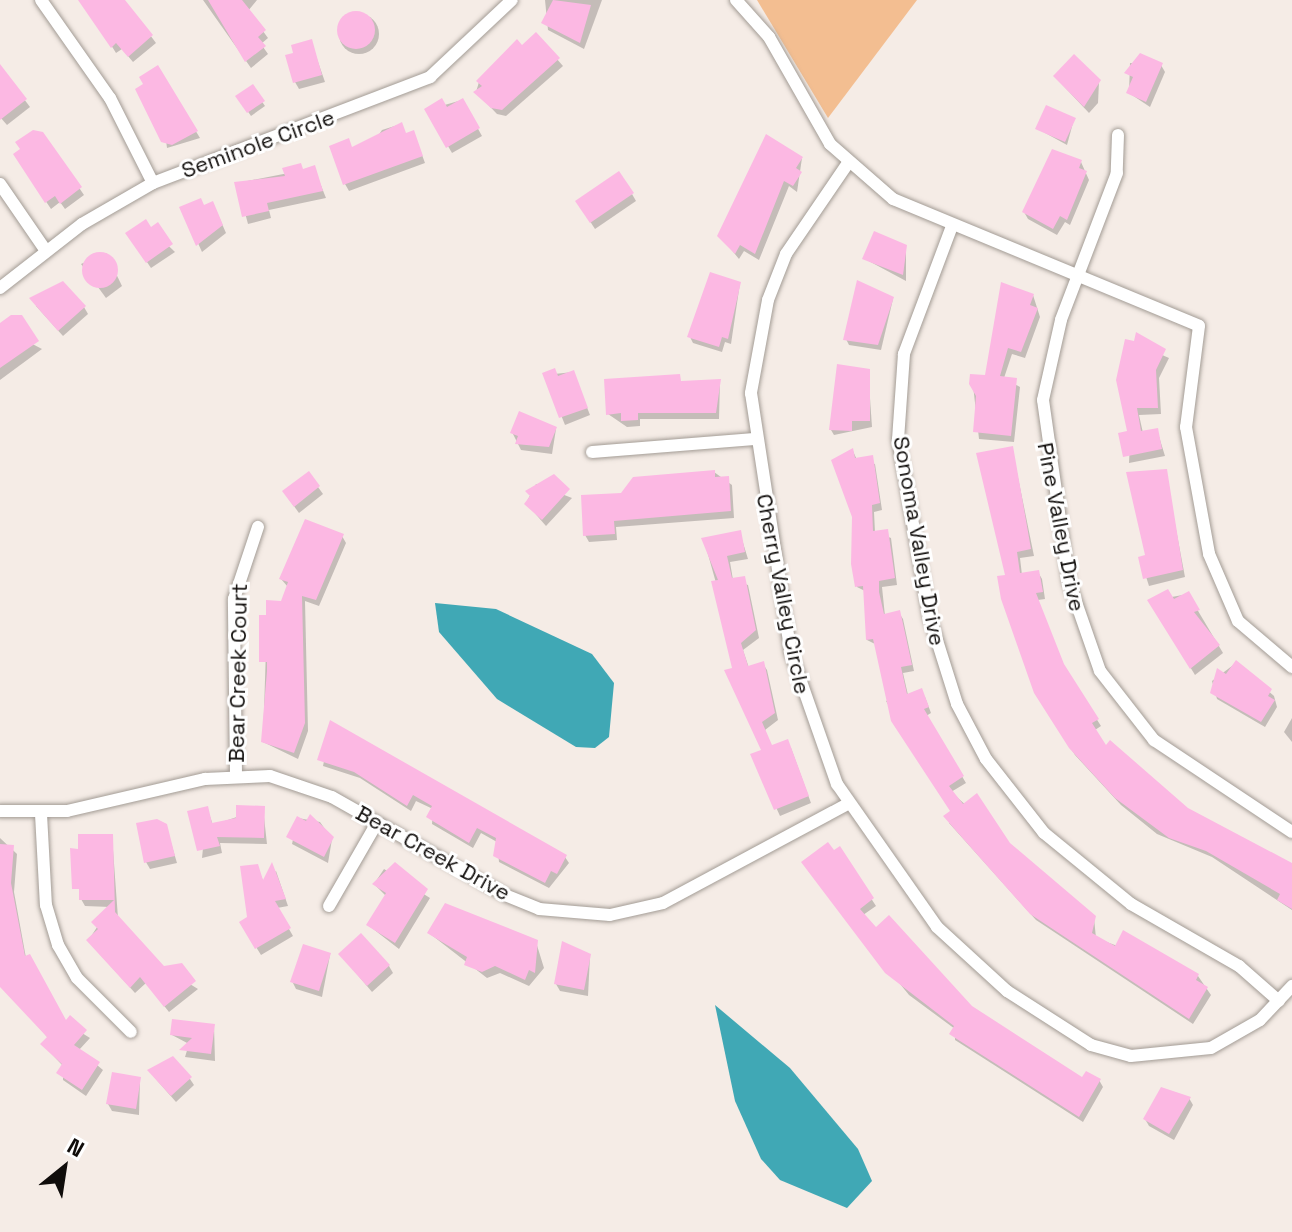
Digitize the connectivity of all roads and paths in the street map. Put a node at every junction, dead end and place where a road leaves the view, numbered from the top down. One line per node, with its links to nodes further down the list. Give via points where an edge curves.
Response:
1 (41, 0): 6 (street, via 110,98)
2 (512, 0): 6 (street, Seminole Circle, via 430,77)
3 (736, 0): 5 (street, via 769,37 809,115)
4 (1118, 135): 10 (street, Pine Valley Drive, via 1117,173)
5 (848, 163): 8 (street, via 893,199); 12 (street, Cherry Valley Circle, via 805,219 768,300 751,393)
6 (153, 183): 9 (street, Seminole Circle)
7 (0, 184): 9 (street)
8 (952, 226): 10 (street); 24 (street, Sonoma Valley Drive, via 904,354 898,439 929,615 957,704 986,759 1044,833 1131,904 1239,966)
9 (46, 251): 11 (street, Seminole Circle)
10 (1077, 274): 15 (street, via 1199,326 1186,427 1209,554 1238,621); 21 (street, Pine Valley Drive, via 1043,400 1044,440 1081,627 1100,671 1154,740)
11 (0, 288)
12 (754, 439): 13 (street); 17 (street, Cherry Valley Circle, via 791,653 810,722)
13 (592, 452)
14 (258, 527): 16 (street, Bear Creek Court, via 234,599)
15 (1292, 667)
16 (236, 774): 19 (street, Bear Creek Drive); 20 (street, Bear Creek Drive, via 302,784)
17 (848, 804): 20 (street, Bear Creek Drive, via 663,903 610,915 528,904); 24 (street, Cherry Valley Circle, via 902,887 946,937 1007,991 1091,1045 1173,1057 1237,1036)
18 (0, 811): 19 (street, Bear Creek Drive)
19 (41, 814): 25 (street, via 46,905 58,945 77,978)
20 (377, 823): 22 (street)
21 (1292, 832)
22 (329, 906)
23 (1292, 986): 24 (street, Cherry Valley Circle)
24 (1279, 1001)
25 (131, 1032)

